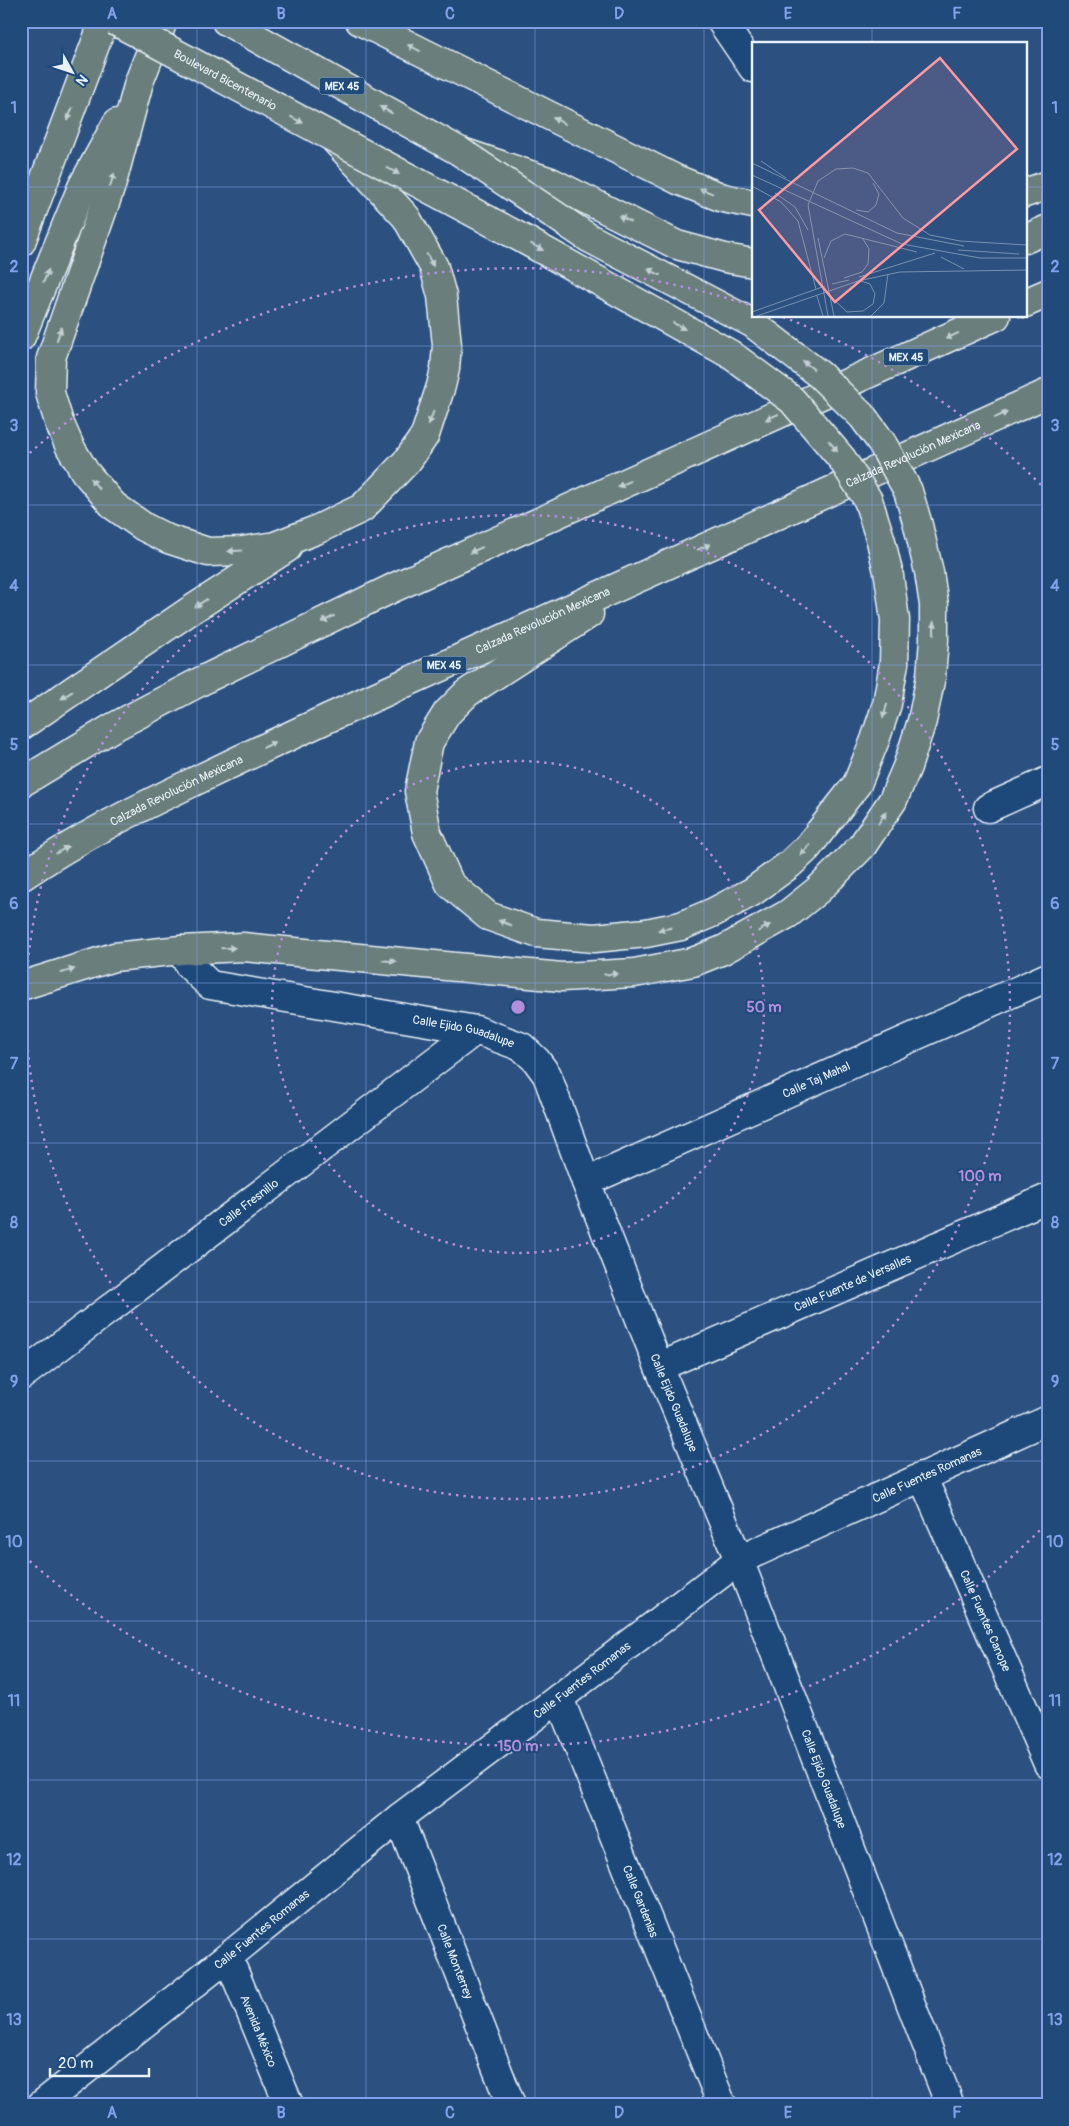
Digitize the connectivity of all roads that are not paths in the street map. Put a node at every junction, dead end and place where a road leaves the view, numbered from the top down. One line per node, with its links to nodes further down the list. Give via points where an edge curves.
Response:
1 (104, 21): 16 (main road, one-way to 16)
2 (115, 21): 9 (main road, Boulevard Bicentenario, one-way to 9, bridge)
3 (163, 21): 8 (main road)
4 (226, 21): 10 (main road, MEX 45, one-way to 4)
5 (360, 21): 13 (main road, one-way to 5, via 723,198 678,180)
6 (721, 21): 7 (street)
7 (752, 67)
8 (139, 82): 21 (main road, one-way to 8, via 82,187); 23 (main road, one-way to 8, via 275,546 242,551 208,552 168,539 114,506 85,472 58,422 50,393 51,358 112,183)
9 (334, 140): 23 (main road, one-way to 23, via 406,217 434,267 442,296 447,345 441,386 425,435 408,460 362,508); 24 (main road, Boulevard Bicentenario, one-way to 24, bridge, via 730,354 792,400 842,459 868,500 889,576 895,620 894,663 887,704 875,740 857,784 807,848 790,864 752,892 681,926 594,938 536,933 488,916 450,884 428,833 419,791 429,742 447,713 468,693)
10 (459, 151): 17 (main road, one-way to 10, bridge, via 677,244 551,182); 30 (main road, one-way to 10, bridge, via 243,947 562,977 634,972 693,962 723,950 788,914 818,890 862,846 893,800 907,767 922,721 931,676 934,604 908,491 882,443 863,417 820,375 752,323 589,238)
11 (1048, 185): 12 (main road)
12 (1026, 193)
13 (752, 204)
14 (1048, 230): 15 (main road)
15 (1026, 239)
16 (21, 242)
17 (752, 263)
18 (1048, 293): 19 (main road)
19 (1026, 303)
20 (992, 318): 27 (main road, MEX 45, one-way to 27, via 386,591 112,728)
21 (21, 338)
22 (1048, 393): 24 (main road, Calzada Revolución Mexicana / MEX 45, one-way to 22)
23 (316, 530): 25 (main road, one-way to 25, via 188,612)
24 (667, 563): 29 (main road, Calzada Revolución Mexicana / MEX 45, one-way to 24, via 119,817)
25 (21, 726)
26 (1048, 782): 28 (street)
27 (21, 784)
28 (988, 808)
29 (21, 877)
30 (181, 950): 32 (main road, one-way to 30, via 114,957); 33 (street, Calle Ejido Guadalupe, via 189,965 210,986)
31 (1048, 977): 34 (street, Calle Taj Mahal)
32 (21, 986)
33 (476, 1030): 34 (street, Calle Ejido Guadalupe, via 522,1047 547,1074); 37 (street, Calle Fresnillo)
34 (586, 1182): 36 (street, Calle Ejido Guadalupe)
35 (1048, 1198): 36 (street, Calle Fuente de Versalles)
36 (659, 1368): 40 (street, Calle Ejido Guadalupe)
37 (21, 1376)
38 (1048, 1420): 39 (street, Calle Fuentes Romanas)
39 (922, 1476): 40 (street, Calle Fuentes Romanas); 42 (street, Calle Fuentes Canope)
40 (738, 1560): 41 (street, Calle Fuentes Romanas); 49 (street, Calle Ejido Guadalupe)
41 (559, 1698): 43 (street, Calle Fuentes Romanas); 48 (street, Calle Gardenias)
42 (1048, 1764)
43 (399, 1818): 44 (street, Calle Fuentes Romanas); 47 (street, Calle Monterrey)
44 (228, 1957): 45 (street, Calle Fuentes Romanas); 46 (street, Avenida México)
45 (41, 2105)
46 (289, 2105)
47 (511, 2105)
48 (722, 2105)
49 (950, 2105)

